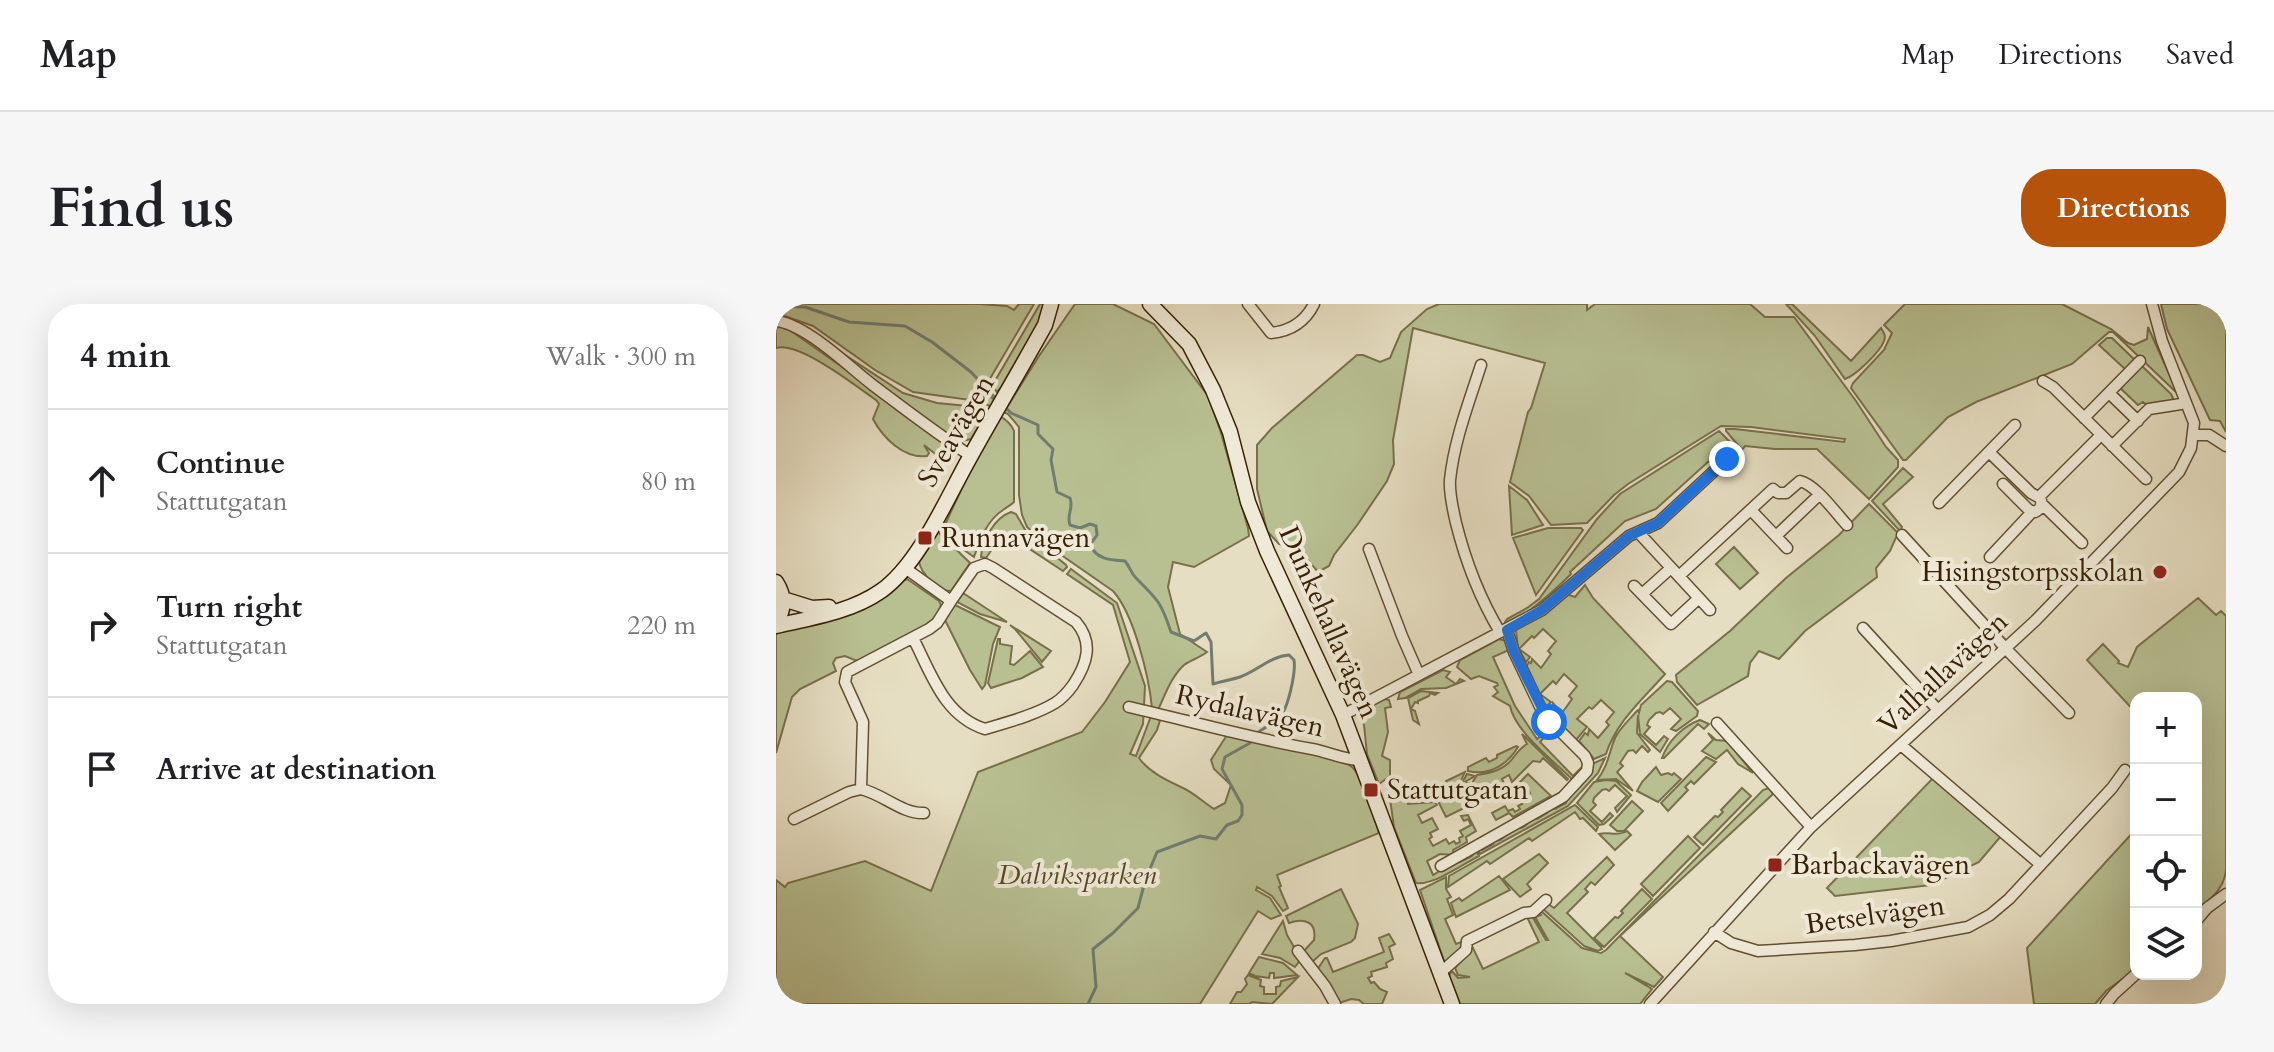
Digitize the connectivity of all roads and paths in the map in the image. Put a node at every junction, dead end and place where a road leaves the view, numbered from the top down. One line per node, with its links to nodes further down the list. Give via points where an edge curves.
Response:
1 (1051, 304): 20 (street, Sveavägen, via 1045,325)
2 (1150, 304): 53 (street, Dunkehallavägen, via 1189,344 1213,390 1267,551)
3 (1248, 304): 4 (street, via 1271,333 1292,329)
4 (1314, 304)
5 (2152, 304): 16 (street, via 2190,409)
6 (776, 321): 20 (street, via 797,327)
7 (2140, 361): 10 (street)
8 (1481, 365): 46 (street, via 1450,483 1463,551 1483,604)
9 (2043, 381): 12 (street)
10 (2109, 393): 12 (street); 13 (street)
11 (2181, 404): 13 (street, via 2151,408)
12 (2084, 418): 15 (street)
13 (2138, 421): 17 (street)
14 (2015, 425): 19 (street)
15 (2101, 435): 17 (street); 25 (street)
16 (2194, 435): 18 (street, via 2209,435); 48 (street, Valhallavägen, via 2186,461 2172,481)
17 (2112, 446): 22 (street)
18 (2226, 446)
19 (1989, 452): 25 (street); 26 (street)
20 (971, 456): 39 (street, Sveavägen)
21 (1727, 459): 30 (street, via 1658,523)
22 (2146, 479)
23 (2003, 484): 28 (street)
24 (1819, 495): 27 (street, via 1800,481 1786,493 1773,489); 29 (street); 32 (street)
25 (2041, 500): 28 (street); 33 (street)
26 (1939, 503)
27 (1751, 510): 32 (street); 38 (street)
28 (2032, 512): 36 (street)
29 (1847, 525)
30 (1638, 532): 38 (street); 46 (street, via 1542,610)
31 (1902, 535): 48 (street)
32 (1776, 536): 34 (street)
33 (2082, 543)
34 (1787, 548)
35 (1369, 549): 49 (street)
36 (1990, 557)
37 (776, 568): 40 (street)
38 (1675, 572): 41 (street); 41 (street, via 1638,590 1671,624)
39 (900, 573): 40 (street, via 830,607 812,608); 42 (street); 44 (street, via 864,601)
40 (780, 591): 44 (street, via 783,609)
41 (1699, 598): 43 (street)
42 (951, 601): 47 (street, via 937,623); 47 (street, via 974,568 985,564 1076,622 1087,650 1084,666 1059,700 985,729 951,708)
43 (1710, 610)
44 (776, 624)
45 (1863, 628): 51 (street)
46 (1503, 631): 49 (street); 63 (street, via 1544,715 1585,756 1587,771 1563,797)
47 (913, 638): 58 (street, via 845,677 863,722)
48 (2005, 647): 51 (street, Valhallavägen); 52 (street)
49 (1419, 675): 53 (street)
50 (1129, 707): 56 (street, Rydalavägen)
51 (1938, 710): 55 (street, Valhallavägen)
52 (2069, 713)
53 (1343, 715): 56 (street, Dunkehallavägen)
54 (1717, 723): 61 (street)
55 (1901, 745): 61 (street, Valhallavägen); 62 (street)
56 (1361, 760): 69 (street, Dunkehallavägen)
57 (2125, 770): 62 (street, Betselvägen)
58 (861, 789): 59 (street, via 912,813); 60 (street)
59 (924, 813)
60 (794, 819)
61 (1811, 827): 67 (street, Valhallavägen)
62 (2040, 864): 67 (street, Betselvägen, via 1990,915 1945,932 1758,951)
63 (1441, 866)
64 (2226, 894): 66 (street)
65 (1546, 900): 69 (street, via 1533,912 1467,941 1466,950)
66 (2202, 914)
67 (1714, 932): 73 (street, Valhallavägen)
68 (1298, 951): 71 (street)
69 (1439, 974): 72 (street, Dunkehallavägen)
70 (2130, 979): 74 (street)
71 (1335, 1004)
72 (1452, 1004)
73 (1650, 1004)
74 (2106, 1004)

